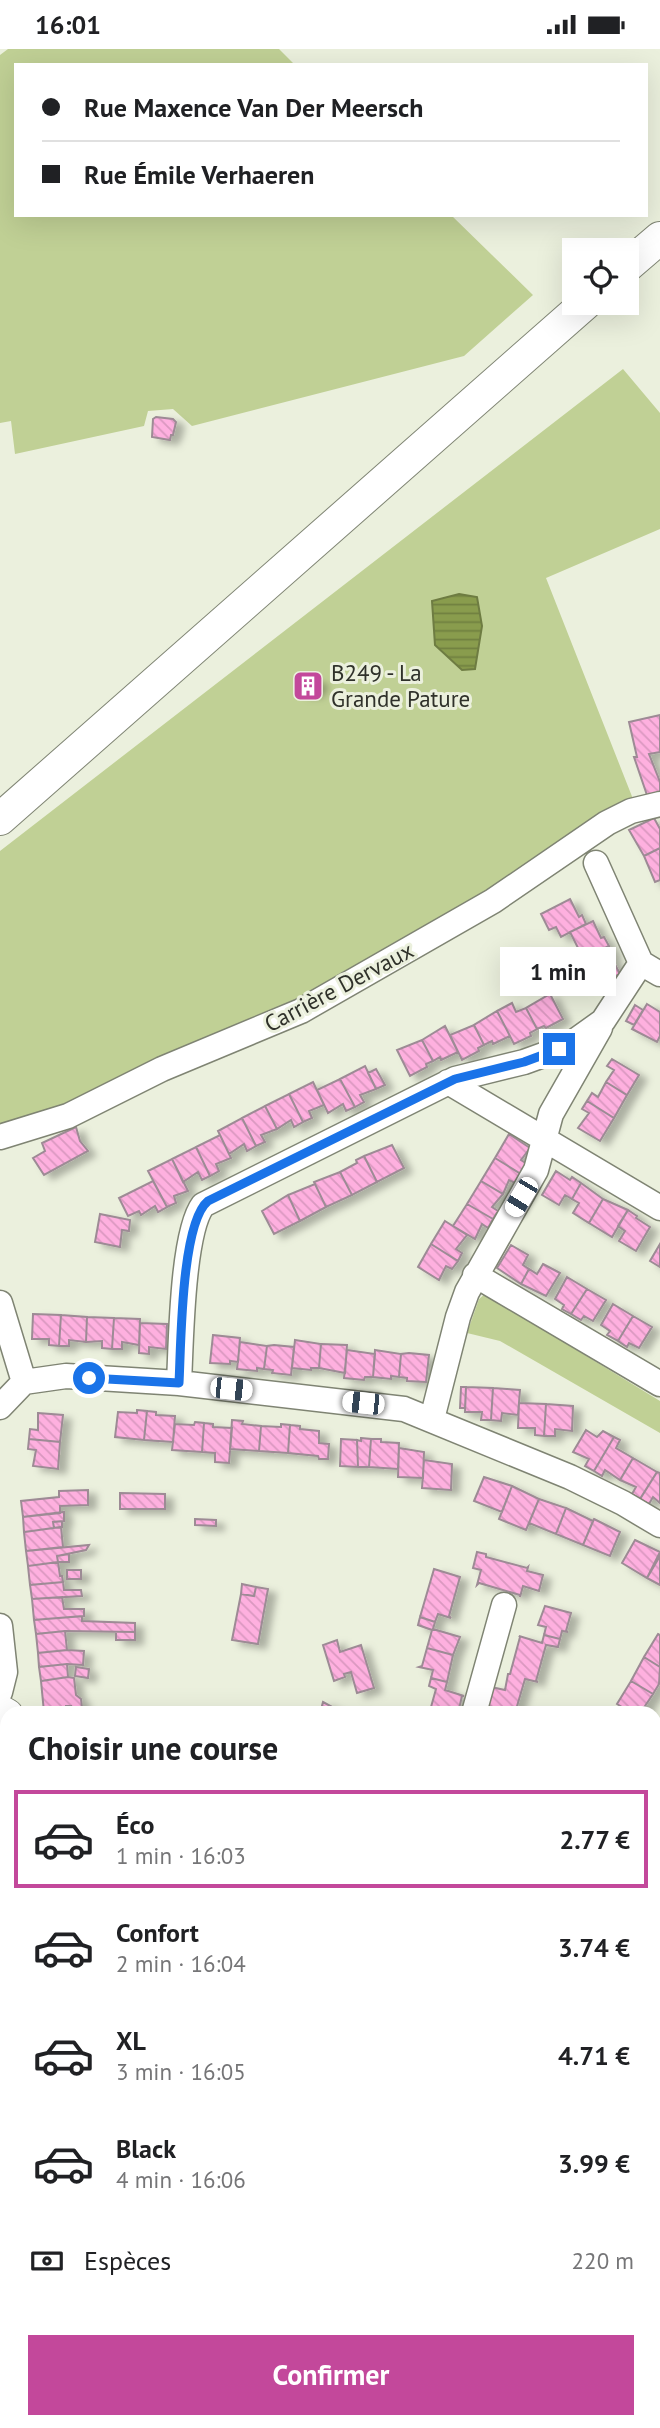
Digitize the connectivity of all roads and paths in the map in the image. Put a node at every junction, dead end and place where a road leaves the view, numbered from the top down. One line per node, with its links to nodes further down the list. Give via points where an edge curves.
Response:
1 (660, 238): 2 (main road)
2 (639, 256)
3 (572, 315): 5 (main road)
4 (660, 804): 10 (street, Carrière Dervaux, via 607,823 493,901 301,1011 162,1069 68,1116)
5 (0, 819)
6 (596, 863): 7 (street)
7 (651, 969): 8 (street)
8 (603, 1021): 9 (street, via 568,1046); 11 (street, via 551,1114)
9 (448, 1082): 11 (street); 16 (street, via 203,1205 195,1221 187,1267)
10 (0, 1137)
11 (545, 1139): 12 (street); 13 (street, via 536,1170)
12 (660, 1208)
13 (475, 1275): 17 (street); 19 (street, via 458,1317)
14 (0, 1303): 15 (street)
15 (24, 1382): 16 (street, via 66,1377); 18 (street)
16 (179, 1383): 19 (street, via 389,1406)
17 (660, 1384)
18 (0, 1407)
19 (432, 1419): 20 (street, via 570,1477)
20 (660, 1525)
21 (504, 1605): 24 (street)
22 (0, 1626): 23 (street, via 5,1672)
23 (0, 1692)
24 (476, 1706)

